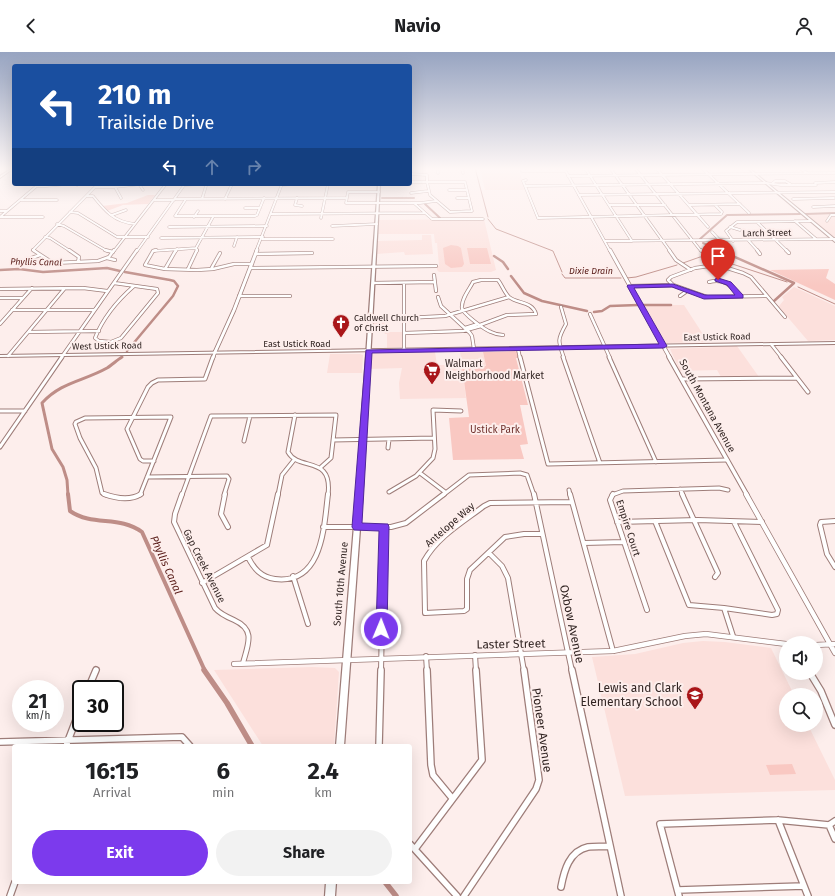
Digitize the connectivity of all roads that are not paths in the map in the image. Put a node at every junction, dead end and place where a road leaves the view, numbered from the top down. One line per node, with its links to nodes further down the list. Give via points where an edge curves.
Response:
1 (11, 207): 26 (street)
2 (75, 207): 29 (street)
3 (102, 207): 35 (street)
4 (148, 207): 55 (street)
5 (169, 207): 69 (street)
6 (181, 207): 43 (street, via 175,216)
7 (273, 207): 32 (street)
8 (324, 207): 33 (street)
9 (378, 207): 34 (main road, South 10th Avenue)
10 (418, 207): 30 (street)
11 (444, 207): 12 (street, via 450,212 465,212 472,211)
12 (471, 207)
13 (534, 207): 44 (street, via 538,218)
14 (586, 207): 44 (street, South Montana Avenue)
15 (610, 207): 45 (street)
16 (639, 207): 46 (street)
17 (667, 207): 39 (street)
18 (690, 207): 40 (street)
19 (717, 207): 40 (street, via 722,213)
20 (743, 207): 31 (street)
21 (795, 207): 51 (main road)
22 (245, 208): 23 (street)
23 (260, 208): 38 (street, via 255,216)
24 (126, 210): 35 (street)
25 (0, 211): 26 (street)
26 (7, 211): 41 (street)
27 (198, 211): 43 (street)
28 (219, 211): 38 (street)
29 (70, 212): 54 (street); 68 (street, via 117,237)
30 (424, 213): 34 (street); 48 (street, via 430,218)
31 (749, 213)
32 (271, 214): 33 (street); 58 (street)
33 (322, 214): 34 (street); 47 (street)
34 (377, 214): 56 (main road, South 10th Avenue)
35 (112, 215): 55 (street, via 126,223)
36 (835, 215): 52 (street, via 831,215)
37 (213, 216): 38 (street); 43 (street); 61 (street)
38 (217, 216)
39 (674, 216): 40 (street); 46 (street); 84 (street)
40 (698, 216): 62 (street)
41 (0, 217): 42 (street)
42 (43, 217)
43 (194, 217)
44 (592, 217): 45 (street); 82 (street, South Montana Avenue)
45 (616, 217): 46 (street); 83 (street)
46 (645, 217): 76 (street)
47 (321, 218)
48 (482, 219)
49 (776, 221): 50 (street); 53 (street); 57 (street)
50 (795, 221): 51 (street); 75 (street)
51 (811, 221): 81 (main road)
52 (827, 221)
53 (757, 222): 63 (street, via 737,222); 79 (street)
54 (58, 224): 67 (street); 90 (street, via 106,251)
55 (135, 224): 68 (street)
56 (377, 224): 59 (street); 104 (main road, South 10th Avenue)
57 (780, 225)
58 (266, 226): 61 (street); 73 (street)
59 (332, 226)
60 (169, 227): 61 (street)
61 (208, 227): 72 (street)
62 (708, 227)
63 (730, 227): 64 (street); 77 (street, via 726,232)
64 (740, 230)
65 (712, 232): 85 (street)
66 (792, 236): 80 (street)
67 (45, 237): 97 (street, via 33,250); 101 (street, via 79,257)
68 (125, 237): 69 (street); 90 (street)
69 (148, 237): 113 (street)
70 (237, 237): 72 (street); 73 (street); 86 (street)
71 (161, 238): 72 (street)
72 (202, 238): 87 (street)
73 (262, 238): 74 (street); 95 (street)
74 (333, 239)
75 (816, 239): 80 (street, Larch Street); 81 (street, Larch Street)
76 (662, 240): 83 (street, Larch Street); 84 (street, Larch Street); 109 (street, via 676,260)
77 (733, 240): 78 (street, Larch Street); 85 (street, Larch Street)
78 (748, 240): 79 (street, Larch Street); 96 (street)
79 (776, 240): 80 (street, Larch Street); 94 (street)
80 (796, 240)
81 (834, 240)
82 (605, 241): 83 (street, Larch Street); 118 (street, South Montana Avenue)
83 (632, 241)
84 (693, 241): 85 (street, Larch Street); 93 (street)
85 (719, 241): 89 (street)
86 (234, 246)
87 (196, 248): 88 (street); 107 (street, via 196,255)
88 (177, 249): 106 (street); 106 (street, via 154,250 145,265)
89 (729, 250)
90 (113, 252): 98 (street)
91 (220, 253): 108 (street)
92 (312, 253): 95 (street)
93 (705, 253)
94 (790, 253)
95 (256, 254): 102 (street)
96 (760, 254)
97 (40, 255): 99 (street); 101 (street, via 53,263)
98 (107, 258): 100 (street); 101 (street)
99 (26, 260)
100 (115, 260)
101 (78, 262)
102 (252, 264): 105 (street); 108 (street, via 234,264)
103 (436, 266): 104 (street)
104 (374, 267): 105 (street); 114 (main road, South 10th Avenue)
105 (250, 268): 127 (street)
106 (165, 269): 107 (street)
107 (188, 269): 108 (street)
108 (211, 269)
109 (691, 270): 116 (street, via 668,278); 131 (street, via 702,265 717,265 746,274)
110 (434, 275): 111 (street)
111 (435, 282): 115 (street); 123 (street)
112 (709, 282): 130 (street, via 727,282)
113 (114, 283): 117 (street); 122 (street)
114 (373, 283): 115 (street); 161 (main road, South 10th Avenue)
115 (404, 283): 144 (street)
116 (673, 285): 118 (street); 125 (street)
117 (134, 286): 149 (street, via 121,298); 149 (street, via 158,291 124,335 117,340 99,341 96,338)
118 (630, 286): 155 (street, South Montana Avenue)
119 (32, 288): 120 (street); 121 (street); 135 (street)
120 (65, 288): 122 (street, via 94,288); 138 (street)
121 (0, 289)
122 (107, 291): 139 (street)
123 (436, 291)
124 (468, 291): 126 (street); 133 (street, via 473,282 495,279 499,280); 140 (street, via 463,301)
125 (687, 291): 129 (street); 130 (street, via 707,297)
126 (473, 292)
127 (239, 296): 128 (street); 162 (street)
128 (290, 296)
129 (680, 296)
130 (740, 296): 131 (street)
131 (767, 296): 143 (street)
132 (438, 297): 142 (street, via 441,306)
133 (509, 297): 140 (street); 146 (street, via 532,306 536,314 508,316)
134 (0, 298): 135 (street)
135 (23, 298): 137 (street)
136 (561, 307): 158 (street, via 566,324 559,336)
137 (12, 310): 138 (street); 145 (street)
138 (46, 310): 139 (street); 150 (street)
139 (94, 310): 148 (street)
140 (463, 311): 142 (street); 146 (street)
141 (590, 314): 156 (street)
142 (450, 315): 144 (street); 147 (street)
143 (785, 317)
144 (405, 318): 151 (street)
145 (0, 324)
146 (480, 325): 147 (street); 152 (street, via 492,334)
147 (466, 330): 151 (street); 159 (street, via 472,336)
148 (79, 331): 149 (street); 150 (street); 163 (street)
149 (99, 331)
150 (28, 332): 165 (street)
151 (405, 333): 160 (street)
152 (503, 335)
153 (835, 343): 154 (main road, East Ustick Road)
154 (770, 344): 155 (main road, East Ustick Road); 166 (street)
155 (664, 346): 156 (main road, East Ustick Road); 167 (street, South Montana Avenue)
156 (605, 347): 158 (main road, East Ustick Road); 185 (street)
157 (518, 348): 158 (main road, East Ustick Road); 159 (main road, East Ustick Road); 186 (street, via 548,464)
158 (561, 348): 186 (street)
159 (474, 349): 160 (main road, East Ustick Road)
160 (404, 350): 161 (main road, East Ustick Road)
161 (368, 351): 162 (main road, East Ustick Road); 178 (main road, South 10th Avenue)
162 (215, 352): 163 (main road, West Ustick Road); 174 (street, via 205,380 158,380 152,383)
163 (63, 355): 165 (main road, West Ustick Road); 169 (street)
164 (0, 356): 165 (main road, West Ustick Road)
165 (8, 356)
166 (797, 378): 167 (street); 168 (street)
167 (682, 379): 183 (street, South Montana Avenue)
168 (808, 392)
169 (26, 410): 170 (street); 180 (street)
170 (0, 411)
171 (461, 411): 175 (street, via 433,410)
172 (295, 415): 173 (street); 177 (street, via 336,414); 182 (street, via 288,452)
173 (250, 416): 179 (street); 190 (street, Gap Creek Avenue, via 211,416)
174 (132, 417): 184 (street, via 128,432 140,459); 184 (street, via 171,418); 189 (street, via 85,418 75,424 96,468 102,493 137,497 141,494)
175 (434, 438): 176 (street); 188 (street, via 433,461)
176 (389, 439): 178 (street); 181 (street)
177 (333, 440): 178 (street); 187 (street, via 331,458)
178 (362, 440): 206 (main road, South 10th Avenue)
179 (244, 441)
180 (0, 447)
181 (388, 448)
182 (294, 460): 187 (street); 212 (street, via 282,475 267,545)
183 (727, 460): 185 (street); 203 (street, South Montana Avenue)
184 (154, 461): 189 (street)
185 (656, 462): 186 (street)
186 (600, 463)
187 (321, 467): 205 (street, via 329,485)
188 (420, 473): 194 (street); 195 (street)
189 (147, 477): 190 (street)
190 (189, 477): 204 (street, via 227,476 221,514); 216 (street, Gap Creek Avenue, via 174,522)
191 (680, 489): 193 (street, Empire Court); 198 (street); 201 (street, Empire Court, via 614,492 610,500)
192 (568, 490): 197 (street)
193 (728, 490)
194 (389, 492)
195 (445, 492): 196 (street, Oxbow Avenue, via 469,475 520,473 529,478); 207 (street, via 406,523)
196 (536, 502): 197 (street, Antelope Way); 208 (street, Oxbow Avenue); 211 (street, Antelope Way, via 490,503 426,555 425,613 467,609 467,579 470,570)
197 (572, 502): 210 (street)
198 (694, 520): 199 (street); 202 (street); 215 (street, via 718,573)
199 (655, 521): 201 (street); 217 (street, via 689,605)
200 (835, 521): 213 (street, via 821,522 820,525 827,554)
201 (617, 522): 209 (street, Empire Court)
202 (734, 522): 203 (street); 217 (street, via 778,610 777,614 772,615)
203 (762, 522): 222 (street, South Montana Avenue)
204 (228, 527)
205 (322, 527): 206 (street); 214 (street, via 321,540 309,568)
206 (357, 527): 207 (street); 231 (main road, South 10th Avenue)
207 (384, 527): 230 (street)
208 (542, 534): 211 (street, via 505,537); 225 (street, Oxbow Avenue)
209 (624, 542): 210 (street); 218 (street, Empire Court)
210 (584, 543): 224 (street)
211 (489, 553): 227 (street, Pioneer Avenue, via 507,572)
212 (248, 558): 214 (street, via 253,568 267,578 282,580); 216 (street)
213 (835, 567)
214 (293, 576): 219 (street)
215 (715, 577)
216 (202, 583): 232 (street, Gap Creek Avenue, via 219,613 247,627 249,633)
217 (724, 608): 220 (street)
218 (647, 610)
219 (308, 624)
220 (733, 636): 221 (street, Laster Street); 224 (street, Laster Street, via 695,635)
221 (779, 644)
222 (833, 644): 223 (street); 226 (street, South Montana Avenue)
223 (823, 645)
224 (613, 651): 225 (street, Laster Street)
225 (568, 653): 227 (street, Laster Street); 251 (street, Oxbow Avenue)
226 (835, 653)
227 (521, 654): 228 (street, Laster Street); 261 (street, Pioneer Avenue, via 539,780 536,789)
228 (475, 655): 229 (street, Laster Street); 245 (street, via 482,760)
229 (426, 656): 230 (street, Laster Street); 245 (street, via 431,765 433,775)
230 (381, 658): 231 (street, Laster Street); 244 (street)
231 (346, 660): 232 (street, Laster Street); 243 (main road, South 10th Avenue)
232 (243, 663): 233 (street, Laster Street)
233 (234, 664)
234 (96, 670): 235 (street)
235 (92, 680)
236 (814, 680): 237 (street)
237 (835, 725)
238 (72, 730): 239 (street)
239 (68, 740): 240 (street); 241 (street); 242 (street, via 182,737)
240 (0, 742)
241 (67, 744)
242 (188, 744)
243 (340, 744)
244 (379, 744)
245 (452, 798): 252 (street)
246 (778, 820): 248 (street); 256 (street); 257 (street, via 660,824)
247 (835, 821): 248 (street)
248 (829, 825): 249 (street)
249 (835, 839)
250 (412, 846): 252 (street)
251 (610, 846): 255 (street, via 580,849 564,870); 262 (street, Oxbow Avenue)
252 (415, 849): 260 (street)
253 (14, 884): 258 (street)
254 (331, 884): 259 (main road)
255 (561, 886)
256 (804, 886): 257 (street); 263 (street)
257 (679, 893)
258 (10, 896)
259 (330, 896)
260 (457, 896)
261 (464, 896)
262 (621, 896)
263 (808, 896)

